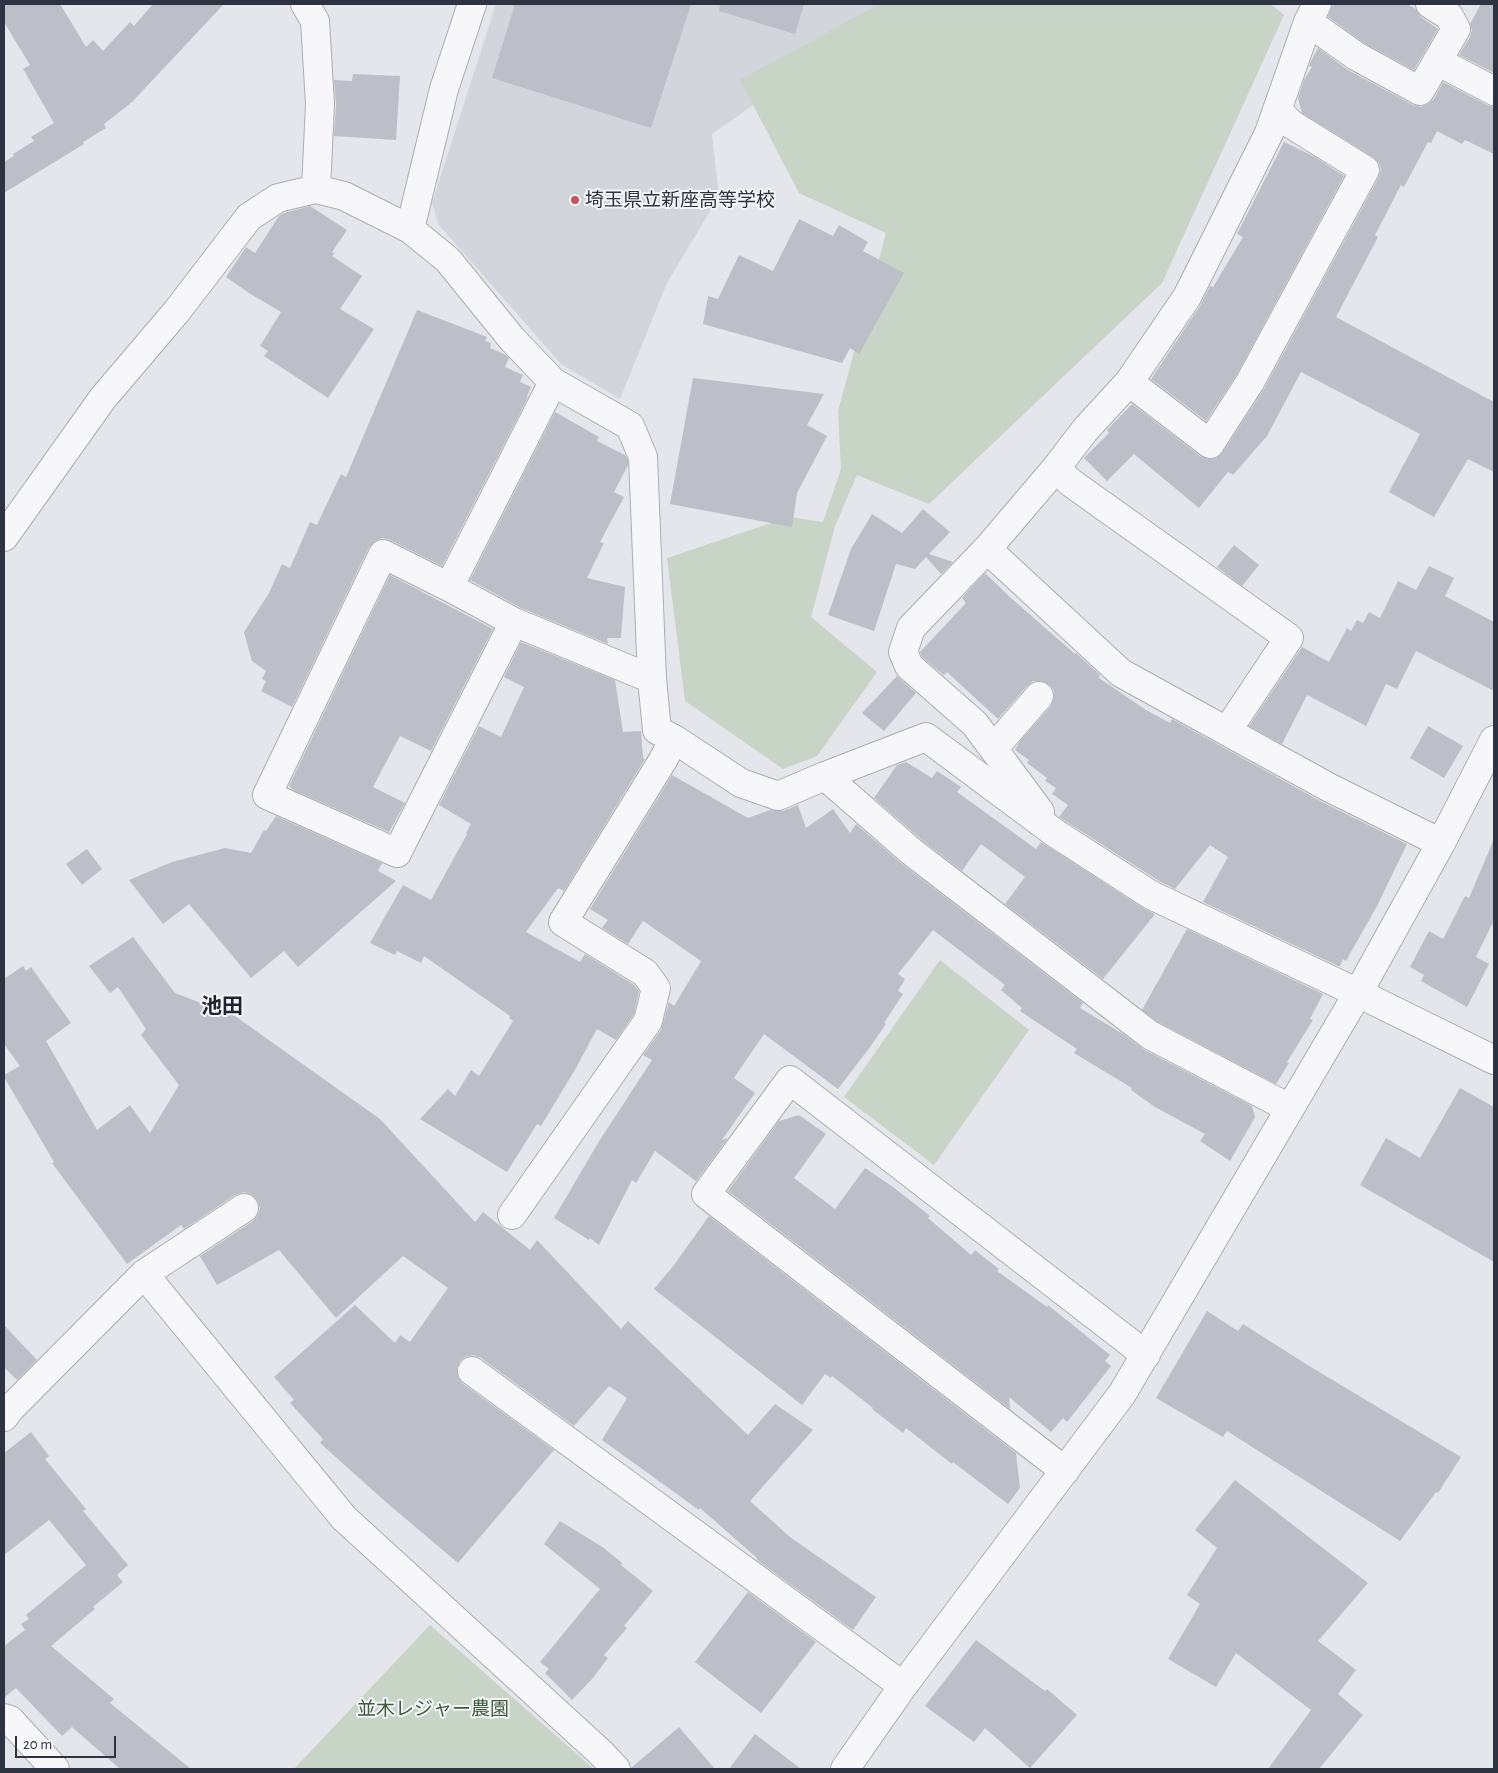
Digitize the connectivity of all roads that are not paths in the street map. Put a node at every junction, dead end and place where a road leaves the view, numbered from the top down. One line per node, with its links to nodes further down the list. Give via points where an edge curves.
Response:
1 (305, 4): 8 (street, via 315,21 320,104)
2 (472, 4): 9 (street, via 444,89)
3 (1430, 4): 5 (street, via 1450,16 1456,29)
4 (1312, 13): 5 (street, via 1356,56 1420,91); 7 (street)
5 (1437, 61): 6 (street)
6 (1494, 91)
7 (1277, 110): 11 (street, via 1270,133 1186,297); 11 (street, via 1292,124 1365,170 1259,365 1210,444)
8 (316, 189): 9 (street, via 344,196); 13 (street, via 278,198 249,218 103,398)
9 (410, 229): 10 (street, via 448,260 512,340)
10 (553, 382): 15 (street); 17 (street, via 630,426 643,458)
11 (1129, 382): 12 (street)
12 (1056, 468): 14 (street); 19 (street, via 1078,488 1289,638)
13 (4, 537)
14 (987, 548): 19 (street, via 1121,673); 22 (street, via 911,628 902,652 909,666 975,724)
15 (449, 587): 16 (street); 16 (street, via 383,554 267,795 397,853)
16 (514, 622): 17 (street)
17 (652, 679): 20 (street, via 657,730)
18 (1039, 696): 22 (street)
19 (1227, 731): 25 (street, via 1330,788)
20 (674, 739): 23 (street, via 741,784 778,796); 30 (street, via 563,922 645,974 656,988 648,1021)
21 (1494, 740): 25 (street)
22 (994, 748): 24 (street)
23 (825, 776): 24 (street, via 926,737); 28 (street, via 912,852 1150,1035)
24 (1055, 833): 26 (street, via 1151,895)
25 (1441, 843): 26 (street)
26 (1358, 993): 27 (street); 28 (street)
27 (1494, 1060)
28 (1289, 1108): 32 (street)
29 (244, 1208): 31 (street)
30 (512, 1215)
31 (144, 1274): 34 (street); 39 (street, via 344,1518)
32 (1146, 1355): 35 (street, via 1122,1394); 35 (street, via 790,1080 706,1194)
33 (472, 1371): 36 (street)
34 (4, 1417)
35 (1065, 1471): 36 (street)
36 (904, 1686): 40 (street)
37 (4, 1718): 38 (street, via 10,1720)
38 (55, 1769)
39 (616, 1769)
40 (845, 1769)

